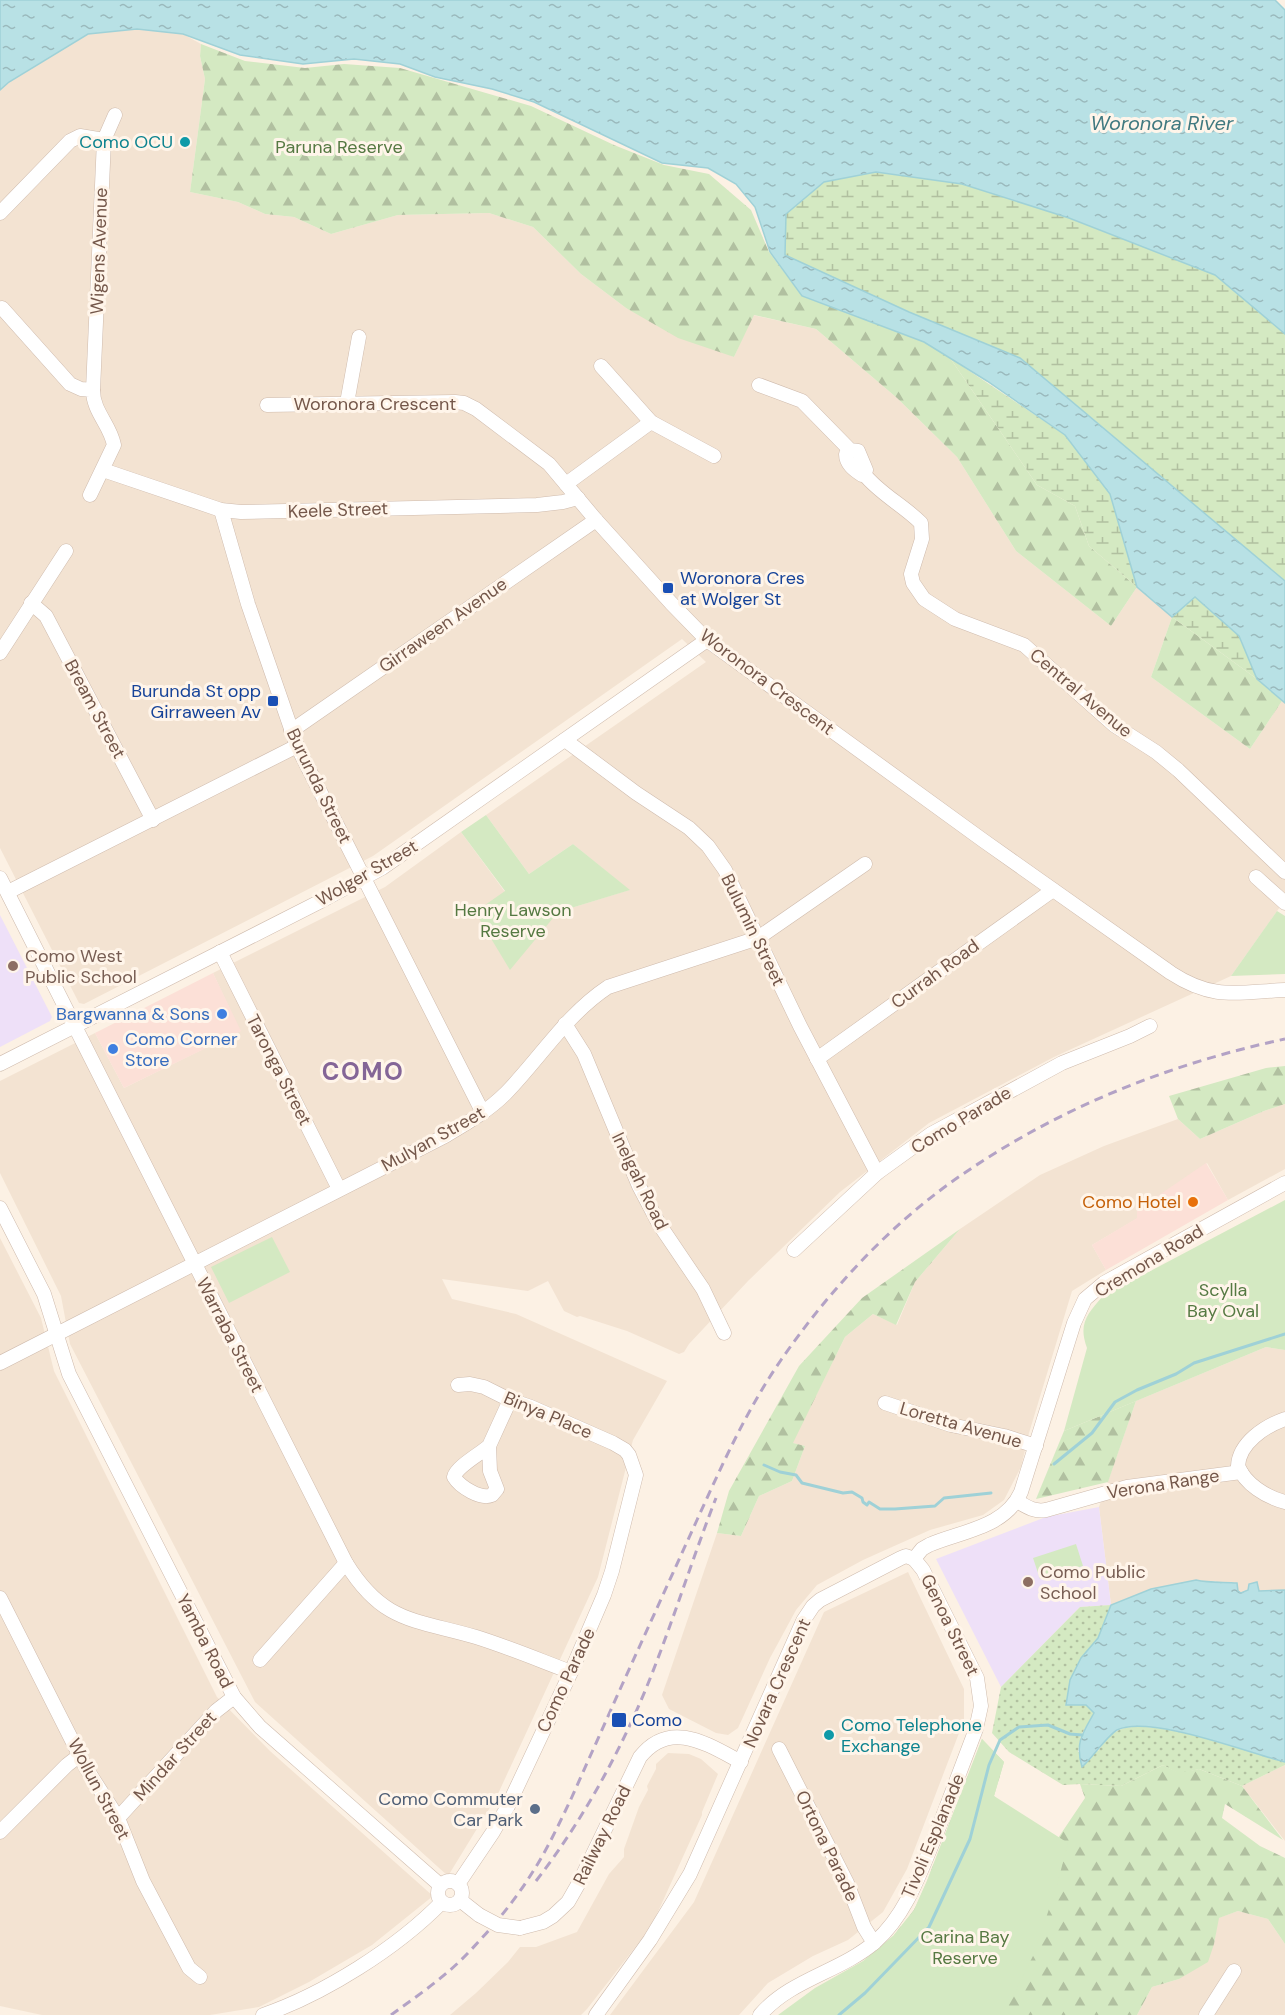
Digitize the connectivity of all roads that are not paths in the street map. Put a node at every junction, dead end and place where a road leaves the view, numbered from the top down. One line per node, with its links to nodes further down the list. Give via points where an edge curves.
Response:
1 (115, 114): 2 (street, Wigens Avenue)
2 (104, 140): 3 (street, via 80,136 70,141); 8 (street, Wigens Avenue)
3 (0, 213)
4 (2, 308): 8 (street, via 70,384)
5 (359, 337): 9 (street)
6 (602, 366): 11 (street)
7 (759, 386): 28 (street, Central Avenue, via 802,400 850,450 846,454 849,464 921,523 922,539 911,574 924,599 955,619 1029,649 1114,725 1178,770)
8 (93, 390): 13 (street, Wigens Avenue, via 94,403 114,445)
9 (347, 403): 10 (street, Woronora Crescent); 14 (street, Woronora Crescent, via 464,403 533,450)
10 (267, 405)
11 (651, 422): 12 (street); 14 (street)
12 (714, 456)
13 (103, 470): 15 (street); 17 (street, Keele Street)
14 (566, 484): 16 (street, Woronora Crescent)
15 (90, 495)
16 (578, 498): 17 (street, Keele Street, via 537,505 285,512); 18 (street, Woronora Crescent)
17 (221, 510): 23 (street, Burunda Street)
18 (596, 520): 21 (street, Woronora Crescent); 23 (street, Girraween Avenue)
19 (66, 551): 20 (street)
20 (31, 603): 22 (street); 26 (street, Bream Street, via 46,616)
21 (707, 640): 24 (street, Wolger Street); 32 (street, Woronora Crescent)
22 (0, 653)
23 (291, 731): 25 (street, Burunda Street)
24 (565, 740): 31 (street, Wolger Street); 35 (street, Bulumin Street, via 689,828 708,846 725,870)
25 (297, 746): 26 (street); 31 (street, Burunda Street)
26 (153, 820): 33 (street)
27 (865, 864): 35 (street, Mulyan Street)
28 (1285, 872)
29 (1256, 877): 34 (street)
30 (0, 878): 33 (street, Warraba Street)
31 (365, 878): 36 (street, Wolger Street); 43 (street, Burunda Street)
32 (1053, 890): 37 (street, Woronora Crescent, via 1196,988 1231,994); 41 (street, Currah Road)
33 (8, 892): 39 (street, Warraba Street)
34 (1285, 903)
35 (758, 938): 38 (street, Mulyan Street, via 608,987 588,1000); 41 (street, Bulumin Street)
36 (220, 952): 39 (street, Wolger Street); 46 (street, Taronga Street)
37 (1285, 990)
38 (565, 1024): 43 (street, Mulyan Street); 50 (street, Inelgah Road, via 584,1054 644,1195 703,1289)
39 (74, 1025): 42 (street, Wolger Street); 49 (street, Warraba Street)
40 (1150, 1026): 44 (street, Como Parade, via 1014,1088 931,1134)
41 (817, 1059): 44 (street, Bulumin Street)
42 (0, 1064)
43 (483, 1113): 46 (street, Mulyan Street)
44 (877, 1173): 48 (street, Como Parade)
45 (1285, 1183): 58 (street, Cremona Road, via 1109,1280 1085,1299)
46 (339, 1189): 49 (street, Mulyan Street)
47 (0, 1208): 51 (street, Yamba Road, via 44,1294)
48 (794, 1250)
49 (194, 1264): 51 (street, Mulyan Street); 64 (street, Warraba Street)
50 (724, 1333)
51 (57, 1334): 52 (street, Mulyan Street); 68 (street, Yamba Road, via 69,1374)
52 (0, 1363)
53 (458, 1385): 54 (street, Binya Place, via 477,1384)
54 (510, 1400): 57 (street); 59 (street, Binya Place, via 613,1443)
55 (885, 1403): 58 (street, Loretta Avenue, via 951,1425)
56 (1285, 1419): 60 (street, Verona Range, via 1247,1444 1238,1459)
57 (489, 1446)
58 (1036, 1446): 61 (street, Novara Crescent)
59 (633, 1461): 67 (street, Como Parade, via 636,1482 612,1571)
60 (1240, 1472): 61 (street, Verona Range, via 1128,1487 1046,1510 1031,1509); 62 (street, Verona Range, via 1261,1491)
61 (1017, 1501): 63 (street, Novara Crescent, via 998,1520 929,1545)
62 (1285, 1502)
63 (914, 1558): 69 (street, Genoa Street, via 977,1678 981,1706); 72 (street, Novara Crescent, via 901,1558 813,1606)
64 (346, 1563): 66 (street); 67 (street, Warraba Street, via 369,1595 402,1617 477,1638)
65 (0, 1598): 71 (street, Wollun Street)
66 (260, 1660)
67 (571, 1672): 75 (street, Como Parade, via 501,1818)
68 (234, 1697): 73 (street, Mindar Street, via 216,1711); 76 (street, Yamba Road, via 260,1727)
69 (976, 1730): 79 (street, Tivoli Esplanade, via 912,1891 897,1918)
70 (779, 1749): 79 (street, Ortona Parade)
71 (80, 1755): 73 (street, Wollun Street); 74 (street)
72 (741, 1762): 77 (street, Railway Road, bridge, via 684,1737 668,1737 653,1744 640,1757 568,1902 543,1922 520,1928 498,1925); 83 (street, Novara Crescent, via 685,1883)
73 (118, 1818): 81 (street, Wollun Street, via 143,1881 189,1968)
74 (0, 1833)
75 (458, 1884): 76 (street, via 451,1880); 77 (street, via 462,1890)
76 (440, 1885): 78 (street)
77 (460, 1900): 78 (street, via 453,1904)
78 (442, 1902): 82 (street, via 359,1967 321,1990)
79 (874, 1942): 84 (street, Tivoli Esplanade, via 848,1960 799,1983)
80 (1234, 1971): 85 (street)
81 (200, 1977)
82 (263, 2015)
83 (596, 2015)
84 (760, 2015)
85 (1206, 2015)

